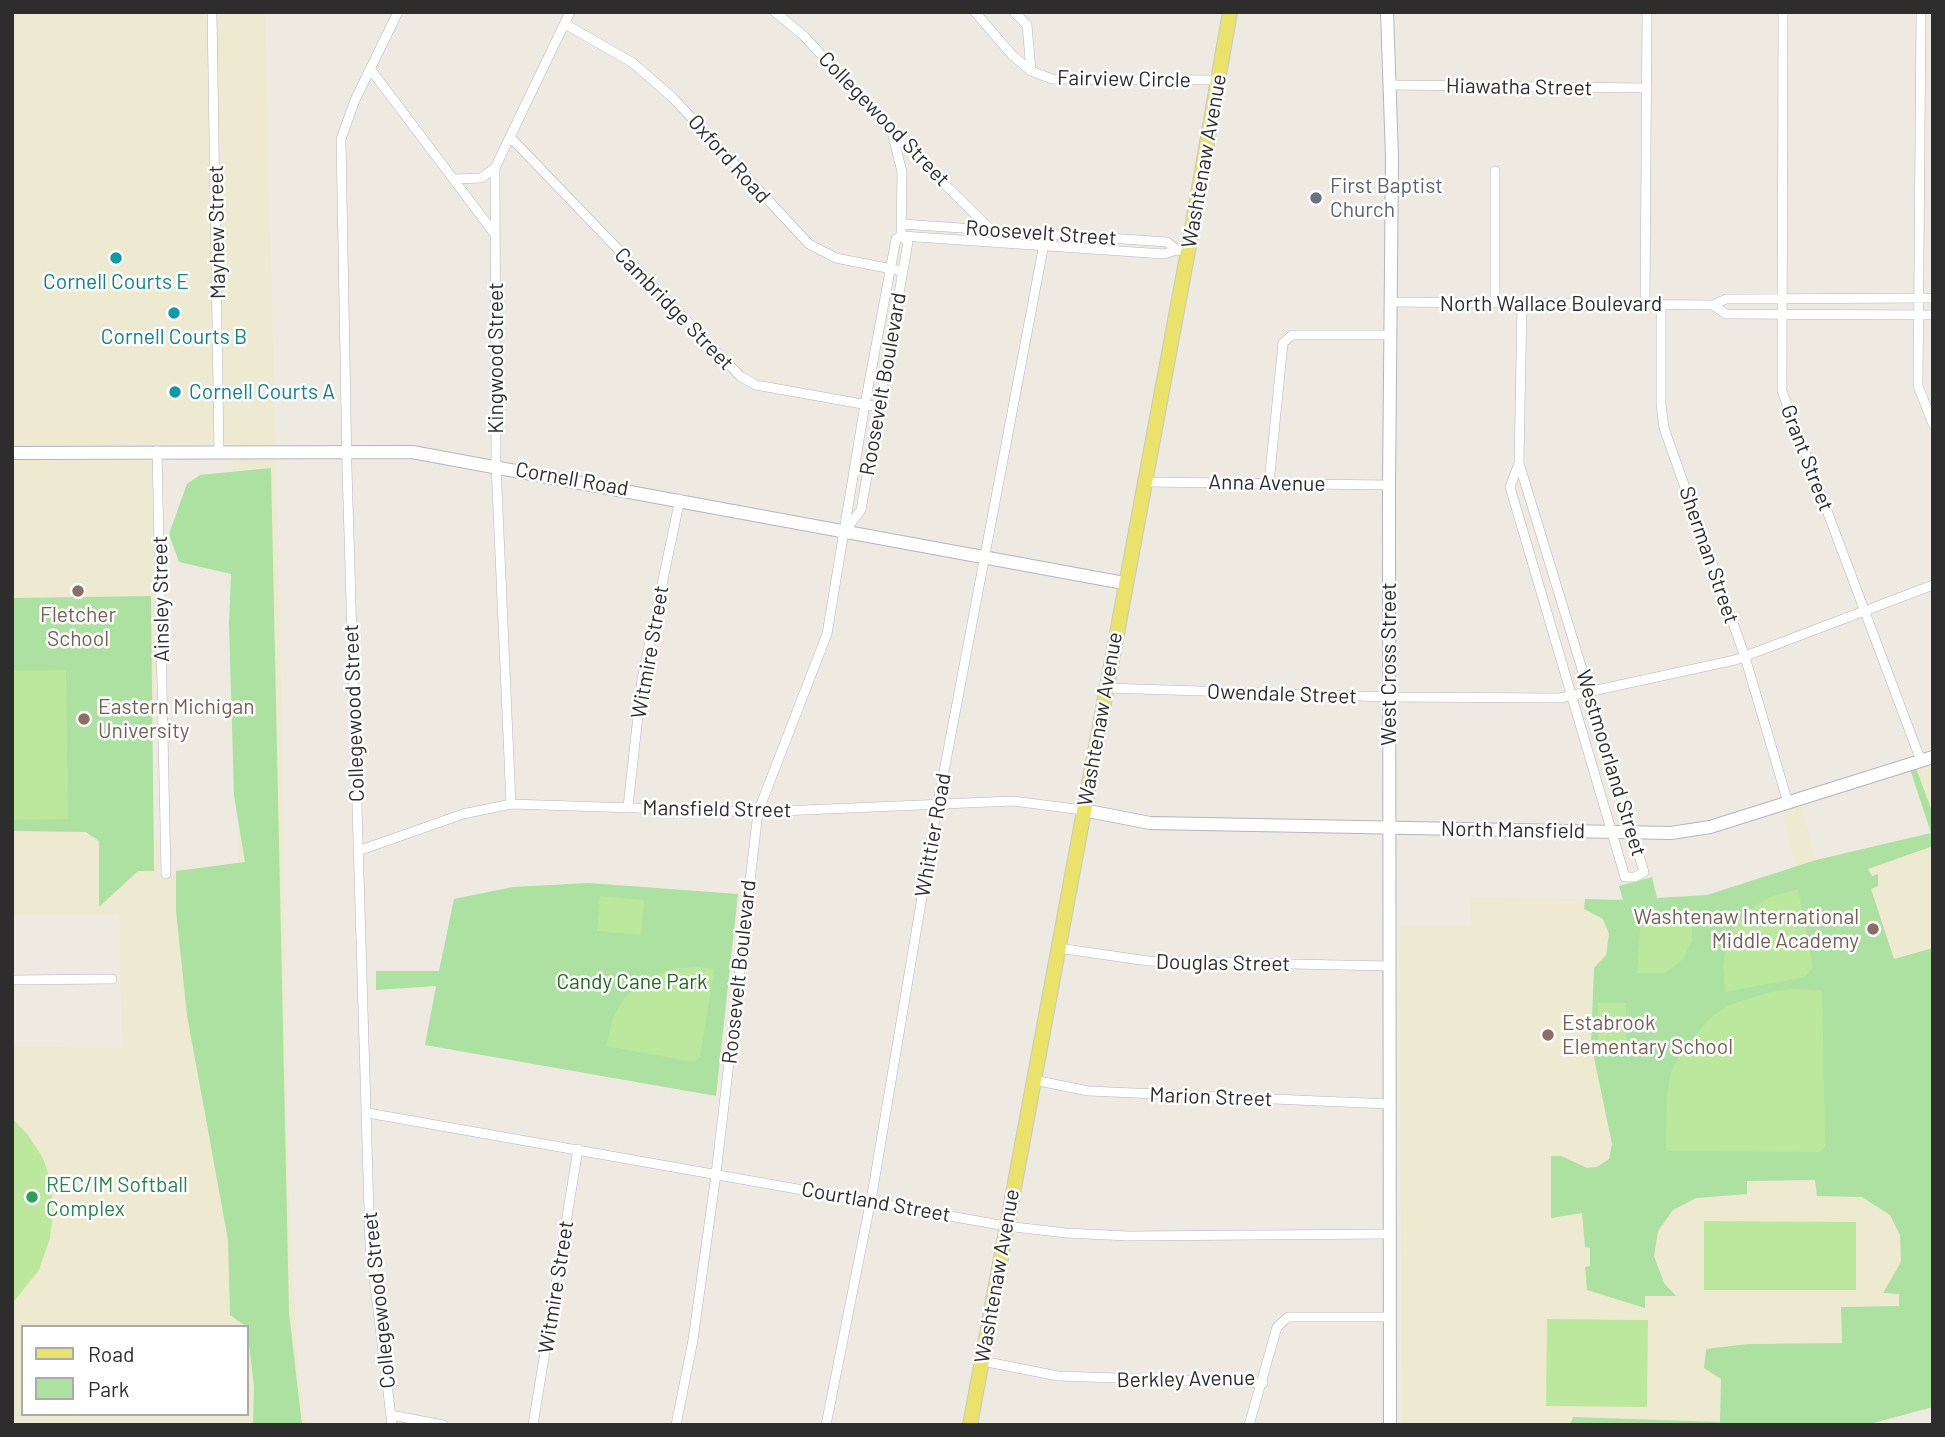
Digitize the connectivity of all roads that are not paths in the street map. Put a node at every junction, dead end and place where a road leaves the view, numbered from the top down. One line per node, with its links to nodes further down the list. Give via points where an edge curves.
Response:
1 (212, 12): 50 (street, Mayhew Street)
2 (398, 12): 13 (street, Collegewood Street)
3 (570, 12): 12 (street, Kingwood Street)
4 (775, 12): 18 (street, Collegewood Street, via 804,36)
5 (975, 12): 14 (street, Fairview Circle)
6 (1014, 12): 14 (street, Fairview Circle, via 1027,25)
7 (1230, 12): 15 (main road, Washtenaw Avenue)
8 (1387, 12): 16 (street, West Cross Street)
9 (1647, 12): 17 (street)
10 (1783, 12): 33 (street, Grant Street)
11 (1921, 12): 34 (street)
12 (565, 24): 19 (street, Kingwood Street); 31 (street, Oxford Road, via 633,63 673,98 809,244 836,258)
13 (371, 70): 22 (street); 51 (street, Collegewood Street, via 341,138)
14 (1031, 71): 15 (street, Fairview Circle, via 1052,79)
15 (1218, 80): 30 (main road, Washtenaw Avenue)
16 (1391, 85): 17 (street, Hiawatha Street); 36 (street, West Cross Street)
17 (1647, 88): 38 (street)
18 (892, 132): 23 (street, Roosevelt Boulevard, via 902,172); 24 (street, Collegewood Street)
19 (511, 138): 20 (street, Kingwood Street); 46 (street, Cambridge Street, via 740,376 756,384)
20 (495, 168): 22 (street, via 481,178); 26 (street, Kingwood Street)
21 (1495, 171): 37 (street)
22 (456, 179): 26 (street)
23 (902, 224): 24 (street, Roosevelt Street); 27 (street, Roosevelt Boulevard)
24 (991, 230): 25 (street, Roosevelt Street); 28 (street)
25 (1046, 233): 29 (street, Whittier Road); 30 (street, Roosevelt Street, via 1167,242)
26 (495, 234): 54 (street, Kingwood Street)
27 (901, 236): 28 (street, Roosevelt Street); 31 (street, Roosevelt Boulevard, via 896,239); 32 (street, Roosevelt Boulevard, via 908,242)
28 (990, 242): 29 (street, Roosevelt Street)
29 (1044, 246): 30 (street, Roosevelt Street, via 1164,254); 60 (street, Whittier Road)
30 (1182, 251): 55 (main road, Washtenaw Avenue)
31 (890, 269): 32 (street, Oxford Road); 46 (street, Roosevelt Boulevard)
32 (902, 271): 47 (street, Roosevelt Boulevard)
33 (1782, 297): 34 (street, North Wallace Boulevard); 41 (street, North Wallace Boulevard, via 1726,299); 42 (street, Grant Street)
34 (1918, 298): 35 (street, North Wallace Boulevard); 43 (street)
35 (1933, 298)
36 (1390, 302): 37 (street, North Wallace Boulevard); 45 (street, West Cross Street)
37 (1495, 303): 39 (street, North Wallace Boulevard)
38 (1645, 303): 39 (street, North Wallace Boulevard); 40 (street, North Wallace Boulevard)
39 (1522, 304): 53 (street, Westmoorland Street)
40 (1661, 304): 41 (street, North Wallace Boulevard); 64 (street, Sherman Street, via 1664,428)
41 (1713, 305): 42 (street, North Wallace Boulevard, via 1726,314)
42 (1782, 314): 43 (street, North Wallace Boulevard); 63 (street, Grant Street, via 1782,391)
43 (1918, 314): 44 (street, North Wallace Boulevard); 48 (street, via 1918,386)
44 (1933, 315)
45 (1390, 335): 56 (street, via 1292,335 1283,343); 57 (street, West Cross Street)
46 (865, 404): 47 (street, Cambridge Street); 59 (street, Roosevelt Boulevard)
47 (878, 407): 59 (street, Roosevelt Boulevard, via 861,510)
48 (1933, 424)
49 (157, 451): 50 (street, Cornell Road); 52 (street, Cornell Road); 80 (street, Ainsley Street)
50 (219, 452): 51 (street, Cornell Road)
51 (346, 452): 54 (street, Cornell Road, via 412,452); 79 (street, Collegewood Street)
52 (12, 453)
53 (1519, 463): 66 (street, Westmoorland Street); 67 (street, Westmoorland Street, via 1510,487)
54 (496, 465): 58 (street, Cornell Road); 71 (street, Kingwood Street)
55 (1144, 482): 56 (street, Anna Avenue); 61 (main road, Washtenaw Avenue)
56 (1269, 483): 57 (street, Anna Avenue)
57 (1389, 485): 68 (street, West Cross Street)
58 (680, 499): 59 (street, Cornell Road); 73 (street, Witmire Street, via 642,679)
59 (845, 531): 60 (street, Cornell Road); 75 (street, Roosevelt Boulevard, via 827,634)
60 (984, 556): 61 (street, Cornell Road); 72 (street, Whittier Road)
61 (1124, 583): 65 (main road, Washtenaw Avenue)
62 (1933, 585): 63 (street, Owendale Street)
63 (1866, 612): 64 (street, Owendale Street); 69 (street, Grant Street)
64 (1745, 657): 66 (street, Owendale Street); 70 (street, Sherman Street)
65 (1105, 688): 68 (street, Owendale Street); 74 (main road, Washtenaw Avenue)
66 (1590, 693): 67 (street, Owendale Street); 78 (street, Westmoorland Street)
67 (1572, 696): 68 (street, Owendale Street); 77 (street, Westmoorland Street)
68 (1389, 697): 76 (street, West Cross Street)
69 (1927, 759): 70 (street, North Mansfield)
70 (1788, 803): 78 (street, North Mansfield, via 1689,832)
71 (511, 804): 73 (street, Mansfield Street); 79 (street, Mansfield Street, via 463,814)
72 (939, 804): 74 (street, Mansfield Street, via 1028,802); 75 (street, Mansfield Street); 90 (street, Whittier Road)
73 (628, 807): 75 (street, Mansfield Street)
74 (1083, 810): 76 (street, North Mansfield, via 1150,823); 81 (main road, Washtenaw Avenue)
75 (758, 812): 89 (street, Roosevelt Boulevard)
76 (1389, 827): 77 (street, North Mansfield); 82 (street, West Cross Street)
77 (1612, 832): 78 (street, North Mansfield); 78 (street, Westmoorland Street, via 1625,877 1635,877 1644,872)
78 (1632, 832)
79 (358, 852): 87 (street, Collegewood Street)
80 (166, 874)
81 (1058, 948): 82 (street, Douglas Street, via 1148,961); 85 (main road, Washtenaw Avenue)
82 (1389, 966): 86 (street, West Cross Street)
83 (113, 979): 84 (street)
84 (12, 980)
85 (1034, 1080): 86 (street, Marion Street, via 1088,1091); 91 (main road, Washtenaw Avenue)
86 (1389, 1104): 92 (street, West Cross Street)
87 (368, 1113): 88 (street, Courtland Street); 96 (street, Collegewood Street, via 373,1279)
88 (578, 1149): 89 (street, Courtland Street); 98 (street, Witmire Street)
89 (716, 1174): 90 (street, Courtland Street); 99 (street, Roosevelt Boulevard)
90 (870, 1202): 91 (street, Courtland Street); 100 (street, Whittier Road)
91 (1006, 1226): 92 (street, Courtland Street, via 1128,1236); 94 (main road, Washtenaw Avenue)
92 (1389, 1234): 93 (street, West Cross Street)
93 (1390, 1317): 95 (street, Berkley Avenue, via 1288,1317 1277,1326); 103 (street, West Cross Street)
94 (982, 1360): 95 (street, Berkley Avenue, via 1058,1376); 101 (main road, Washtenaw Avenue)
95 (1263, 1383): 102 (street)
96 (392, 1420): 97 (street)
97 (443, 1425)
98 (533, 1425)
99 (676, 1425)
100 (826, 1425)
101 (970, 1425)
102 (1249, 1425)
103 (1390, 1425)

